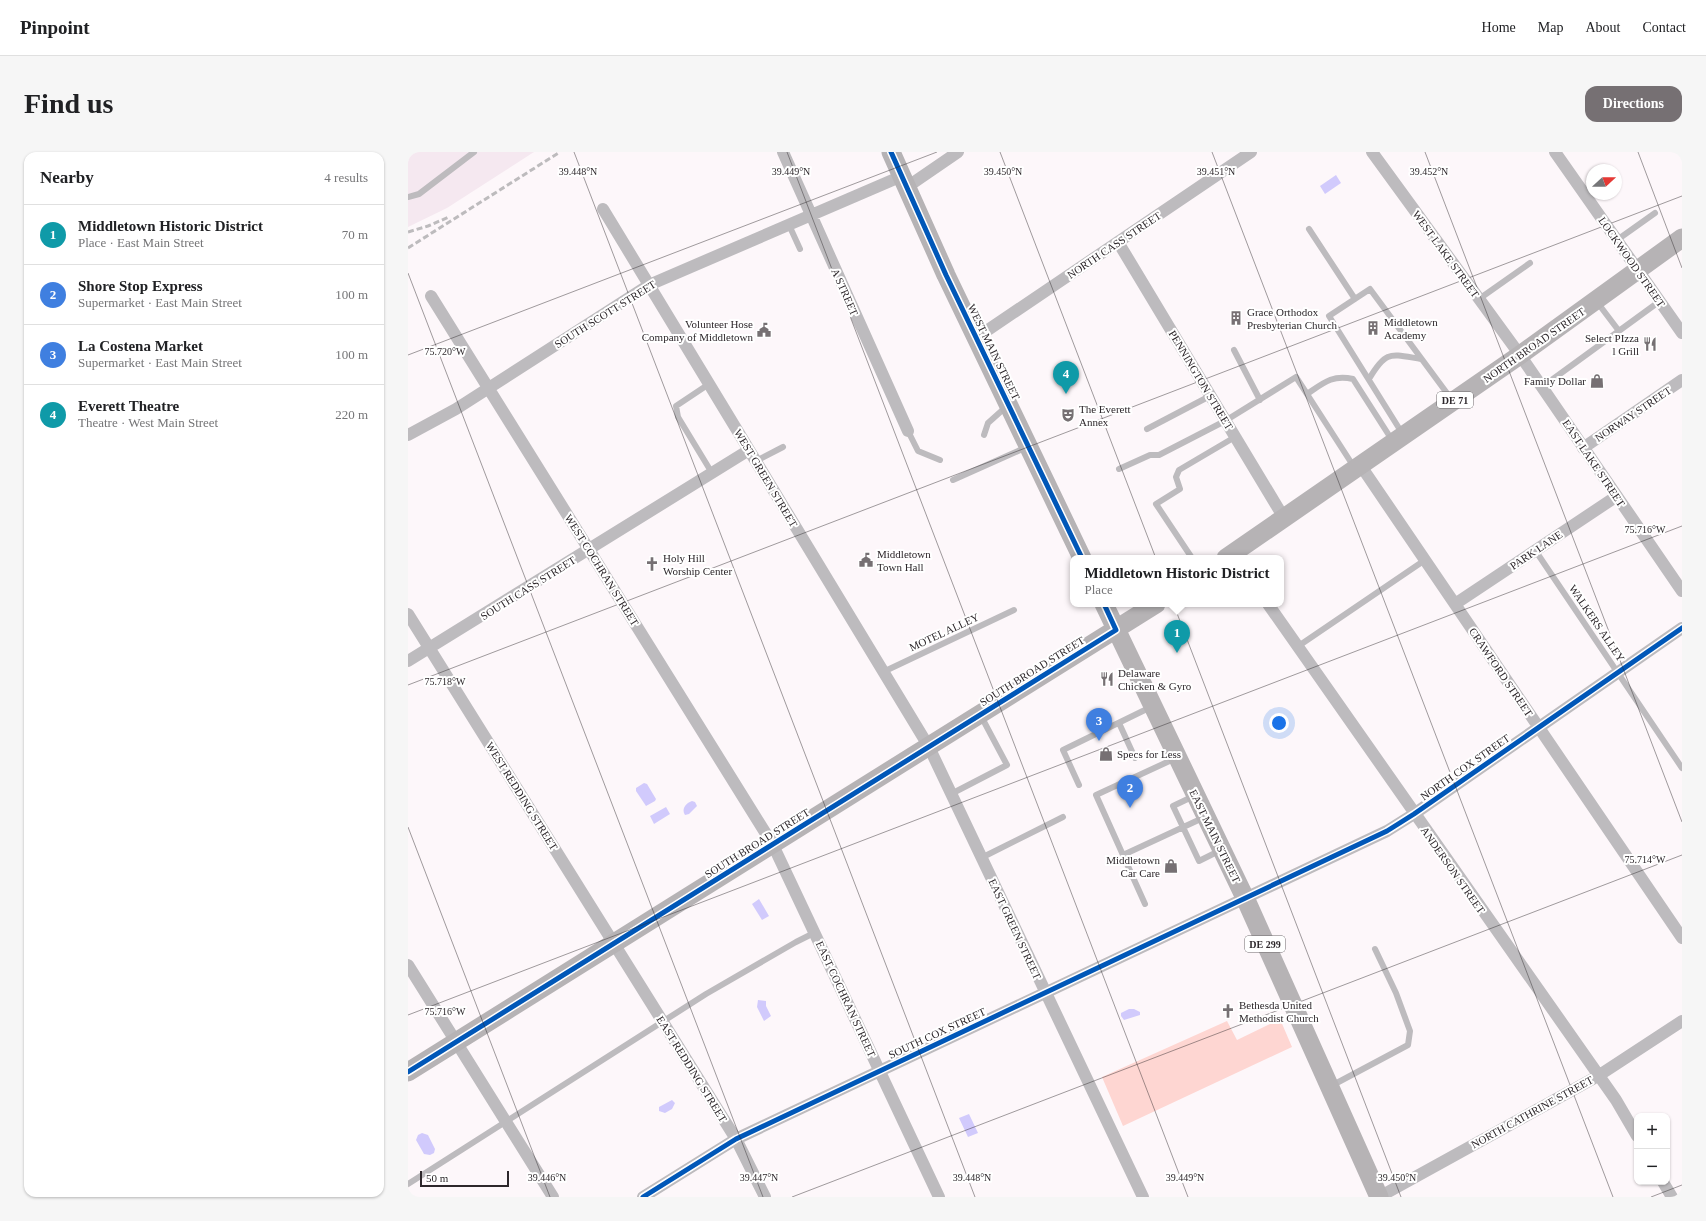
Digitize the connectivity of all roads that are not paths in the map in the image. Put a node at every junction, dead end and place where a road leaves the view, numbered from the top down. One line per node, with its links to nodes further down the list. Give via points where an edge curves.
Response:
1 (474, 152): 9 (lane, via 419,194)
2 (783, 152): 12 (street, A STREET)
3 (892, 152): 8 (main road, WEST MAIN STREET)
4 (958, 152): 8 (street, SOUTH SCOTT STREET)
5 (1251, 152): 17 (street, NORTH CASS STREET)
6 (1372, 152): 24 (street, WEST LAKE STREET)
7 (1555, 152): 16 (street, LOCKWOOD STREET)
8 (904, 181): 12 (street, SOUTH SCOTT STREET); 29 (main road, WEST MAIN STREET)
9 (408, 197)
10 (603, 209): 21 (street, WEST GREEN STREET)
11 (1655, 213): 16 (lane)
12 (811, 215): 13 (street, SOUTH SCOTT STREET); 45 (street, A STREET)
13 (789, 225): 18 (lane); 21 (street, SOUTH SCOTT STREET)
14 (1309, 229): 23 (lane)
15 (1682, 238): 20 (main road, NORTH BROAD STREET / DE 71)
16 (1617, 240): 20 (street, LOCKWOOD STREET)
17 (1118, 242): 29 (street, NORTH CASS STREET); 39 (street, PENNINGTON STREET)
18 (800, 250)
19 (1530, 263): 24 (lane)
20 (1638, 270): 25 (main road, NORTH BROAD STREET / DE 71); 26 (street, LOCKWOOD STREET)
21 (649, 285): 35 (street, WEST GREEN STREET); 37 (street, SOUTH SCOTT STREET)
22 (431, 296): 37 (street, WEST COCHRAN STREET)
23 (1355, 299): 32 (lane, via 1370,289); 33 (lane, via 1329,316)
24 (1479, 299): 31 (street, WEST LAKE STREET)
25 (1596, 301): 27 (lane); 31 (main road, NORTH BROAD STREET / DE 71)
26 (1660, 301): 27 (lane); 28 (street, LOCKWOOD STREET)
27 (1619, 331): 36 (lane)
28 (1682, 333)
29 (976, 338): 42 (main road, WEST MAIN STREET)
30 (1234, 350): 40 (lane)
31 (1520, 355): 36 (street, EAST LAKE STREET); 41 (main road, NORTH BROAD STREET / DE 71)
32 (1421, 358): 33 (lane, via 1393,355 1384,357); 41 (lane)
33 (1369, 379): 49 (lane)
34 (1682, 380): 52 (street, NORWAY STREET)
35 (709, 384): 53 (street, WEST GREEN STREET); 58 (lane, via 676,406 678,418)
36 (1542, 387): 52 (street, EAST LAKE STREET)
37 (488, 388): 46 (street, SOUTH SCOTT STREET); 62 (street, WEST COCHRAN STREET)
38 (1308, 394): 40 (lane, via 1296,377); 49 (lane, via 1325,382 1342,376 1353,379); 56 (lane)
39 (1210, 396): 43 (street, PENNINGTON STREET); 44 (lane)
40 (1260, 400): 43 (lane)
41 (1453, 401): 49 (main road, NORTH BROAD STREET / DE 71)
42 (1008, 404): 47 (lane, via 988,423); 50 (main road, WEST MAIN STREET)
43 (1225, 421): 48 (street, PENNINGTON STREET); 57 (lane, via 1159,455 1150,455)
44 (1147, 429)
45 (908, 431): 54 (lane, via 918,451)
46 (408, 435)
47 (984, 435)
48 (1235, 437): 61 (street, PENNINGTON STREET); 65 (lane, via 1179,470 1176,477 1180,489 1156,504)
49 (1399, 439): 56 (main road, NORTH BROAD STREET / DE 71)
50 (1028, 446): 59 (lane); 64 (main road, WEST MAIN STREET)
51 (783, 447): 55 (lane)
52 (1583, 448): 60 (street, EAST LAKE STREET)
53 (749, 450): 55 (street, WEST GREEN STREET); 58 (street, SOUTH CASS STREET)
54 (940, 460)
55 (756, 461): 80 (street, WEST GREEN STREET)
56 (1358, 468): 61 (main road, NORTH BROAD STREET / DE 71); 67 (street, CRAWFORD STREET)
57 (1119, 469)
58 (712, 473): 62 (street, SOUTH CASS STREET)
59 (953, 480)
60 (1617, 496): 63 (street, PARK LANE); 68 (street, EAST LAKE STREET)
61 (1284, 518): 66 (main road, NORTH BROAD STREET / DE 71)
62 (589, 550): 78 (street, SOUTH CASS STREET); 97 (street, WEST COCHRAN STREET)
63 (1535, 550): 69 (street, PARK LANE); 81 (lane, WALKERS ALLEY)
64 (1081, 555)
65 (1190, 555)
66 (1233, 555)
67 (1425, 560): 69 (street, CRAWFORD STREET); 77 (lane)
68 (1682, 591)
69 (1455, 604): 85 (street, CRAWFORD STREET)
70 (1105, 607): 76 (main road, DE 299)
71 (1151, 607): 76 (main road)
72 (1270, 607): 77 (street, ANDERSON STREET)
73 (1014, 610): 80 (lane, MOTEL ALLEY)
74 (408, 614): 78 (street, WEST REDDING STREET)
75 (1682, 628): 81 (street, NORTH COX STREET)
76 (1116, 630): 82 (main road, EAST MAIN STREET / DE 299); 83 (main road, SOUTH BROAD STREET)
77 (1297, 647): 93 (street, ANDERSON STREET)
78 (429, 648): 79 (street, SOUTH CASS STREET); 105 (street, WEST REDDING STREET)
79 (408, 661)
80 (883, 672): 86 (street, WEST GREEN STREET)
81 (1618, 672): 85 (street, NORTH COX STREET); 89 (lane, WALKERS ALLEY)
82 (1153, 707): 84 (lane); 87 (main road, EAST MAIN STREET / DE 299)
83 (980, 715): 86 (main road, SOUTH BROAD STREET); 91 (lane, via 1007,765)
84 (1119, 723): 88 (lane); 90 (lane, via 1063,750)
85 (1539, 727): 93 (street, NORTH COX STREET); 104 (street, CRAWFORD STREET)
86 (929, 747): 91 (street, EAST GREEN STREET); 97 (main road, SOUTH BROAD STREET)
87 (1177, 757): 92 (main road, EAST MAIN STREET / DE 299); 99 (lane, via 1096,795)
88 (1135, 758)
89 (1682, 768)
90 (1079, 785)
91 (952, 794): 100 (street, EAST GREEN STREET)
92 (1195, 795): 95 (main road, EAST MAIN STREET / DE 299); 96 (lane, via 1173,806)
93 (1414, 814): 101 (street, NORTH COX STREET, via 1387,831); 114 (street, ANDERSON STREET)
94 (1063, 816): 100 (lane)
95 (1206, 817): 96 (lane); 98 (main road, EAST MAIN STREET / DE 299)
96 (1183, 827): 98 (lane, via 1199,861); 99 (lane)
97 (773, 845): 103 (street, EAST COCHRAN STREET); 105 (main road, SOUTH BROAD STREET)
98 (1222, 850): 101 (main road, EAST MAIN STREET / DE 299)
99 (1123, 855): 102 (lane)
100 (982, 858): 108 (street, EAST GREEN STREET)
101 (1246, 900): 108 (street, SOUTH COX STREET); 115 (main road, EAST MAIN STREET / DE 299)
102 (1146, 904)
103 (814, 933): 110 (lane, via 706,994); 112 (street, EAST COCHRAN STREET)
104 (1682, 938)
105 (614, 944): 110 (street, EAST REDDING STREET); 111 (main road, SOUTH BROAD STREET)
106 (1375, 948): 115 (lane, via 1410,1031 1408,1045)
107 (408, 965): 111 (street)
108 (1046, 993): 112 (street, SOUTH COX STREET); 125 (street, EAST GREEN STREET)
109 (1682, 1021): 114 (street, NORTH CATHRINE STREET)
110 (663, 1023): 116 (lane); 118 (street, EAST REDDING STREET)
111 (456, 1042): 113 (main road, SOUTH BROAD STREET); 116 (street)
112 (880, 1071): 118 (street, SOUTH COX STREET); 124 (street, EAST COCHRAN STREET)
113 (408, 1072)
114 (1598, 1076): 117 (street, ANDERSON STREET); 126 (street, NORTH CATHRINE STREET)
115 (1329, 1087): 126 (main road, EAST MAIN STREET / DE 299)
116 (506, 1122): 119 (lane); 121 (street)
117 (1634, 1131)
118 (736, 1139): 122 (street, SOUTH COX STREET); 123 (street, EAST REDDING STREET)
119 (408, 1184)
120 (1666, 1185): 127 (street)
121 (553, 1197)
122 (643, 1197)
123 (764, 1197)
124 (939, 1197)
125 (1143, 1197)
126 (1379, 1197)
127 (1672, 1197)

